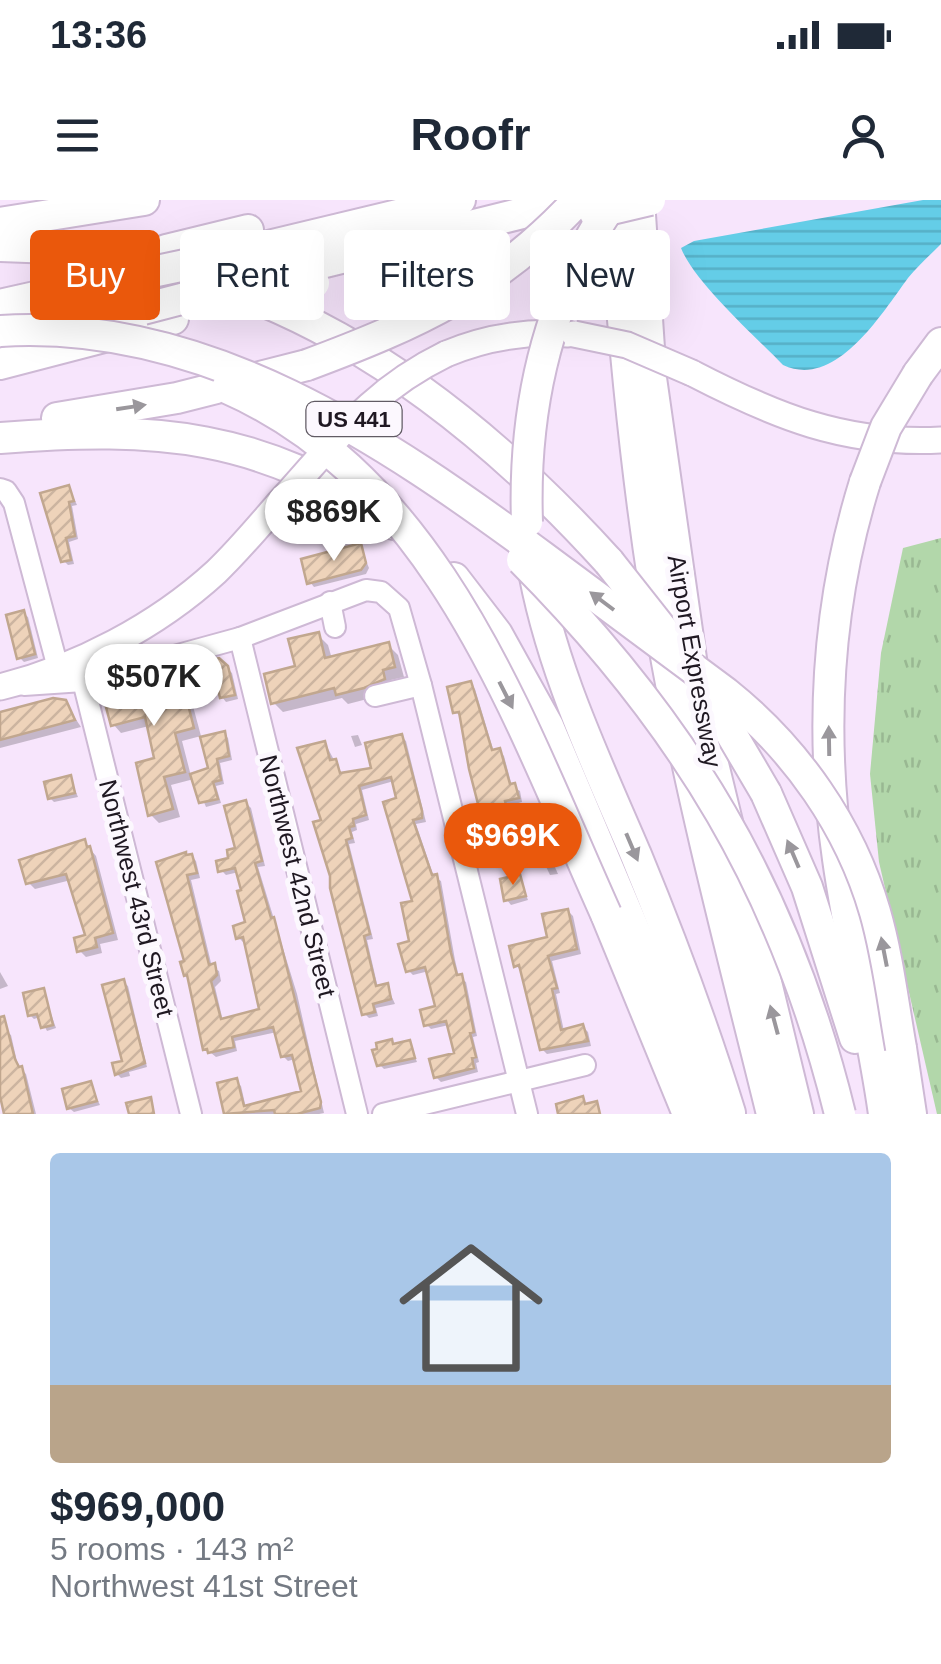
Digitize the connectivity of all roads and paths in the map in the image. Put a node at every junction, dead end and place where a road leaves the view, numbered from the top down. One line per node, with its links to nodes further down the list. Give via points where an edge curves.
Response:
1 (144, 200): 8 (highway)
2 (378, 200): 9 (highway)
3 (460, 200): 10 (highway)
4 (614, 200): 44 (highway, one-way to 44, bridge, via 582,249 540,363 529,425 527,522 555,656 681,966); 45 (highway, Airport Expressway, via 640,481 666,659)
5 (639, 200): 46 (highway, Airport Expressway, one-way to 5, via 696,694 651,378)
6 (650, 200): 7 (highway, bridge)
7 (569, 206): 12 (highway); 23 (highway, one-way to 7, bridge, via 160,402 308,364 416,322 488,281 538,242)
8 (0, 223)
9 (278, 230)
10 (307, 230)
11 (0, 246): 48 (highway, one-way to 11, bridge, via 820,925 766,793 706,689 610,562 531,481 460,418 314,323 172,270 90,252)
12 (324, 272)
13 (30, 286): 14 (highway)
14 (0, 289)
15 (30, 294): 17 (highway)
16 (180, 301): 21 (highway, bridge)
17 (0, 305)
18 (180, 317): 22 (highway, bridge)
19 (0, 331): 26 (highway, bridge, via 106,336 178,352 282,391)
20 (941, 344): 49 (highway, one-way to 20, bridge, via 838,860 829,768 834,628 864,482 886,427)
21 (0, 346): 42 (highway, one-way to 42, bridge, via 100,350 184,370 304,432 359,477 414,538 465,616 516,714)
22 (0, 364)
23 (0, 426)
24 (0, 438): 43 (highway, via 129,433 242,450 339,488 427,552 497,634 548,726)
25 (941, 440): 31 (main road, US 441, bridge, via 820,429 627,345 574,334 486,339 394,382 216,572 136,629)
26 (402, 457): 47 (highway, bridge, via 570,608 690,761 780,929); 50 (highway, one-way to 26, bridge, via 880,933 865,882 821,795 786,750 726,693)
27 (3, 490): 31 (street, via 18,514)
28 (330, 602): 29 (street); 30 (street); 33 (street, via 366,590 381,592 399,608)
29 (335, 627)
30 (240, 638): 32 (street); 39 (street, Northwest 42nd Street)
31 (58, 668): 34 (main road, US 441)
32 (83, 681): 34 (street); 38 (street, Northwest 43rd Street, via 88,734)
33 (421, 685): 35 (street); 37 (street)
34 (5, 686)
35 (375, 696)
36 (585, 1065): 37 (street)
37 (518, 1080): 40 (street); 41 (street)
38 (191, 1114)
39 (357, 1114)
40 (383, 1114)
41 (526, 1114)
42 (688, 1114)
43 (712, 1114)
44 (730, 1114)
45 (772, 1114)
46 (798, 1114)
47 (840, 1114)
48 (872, 1114)
49 (884, 1114)
50 (911, 1114)

